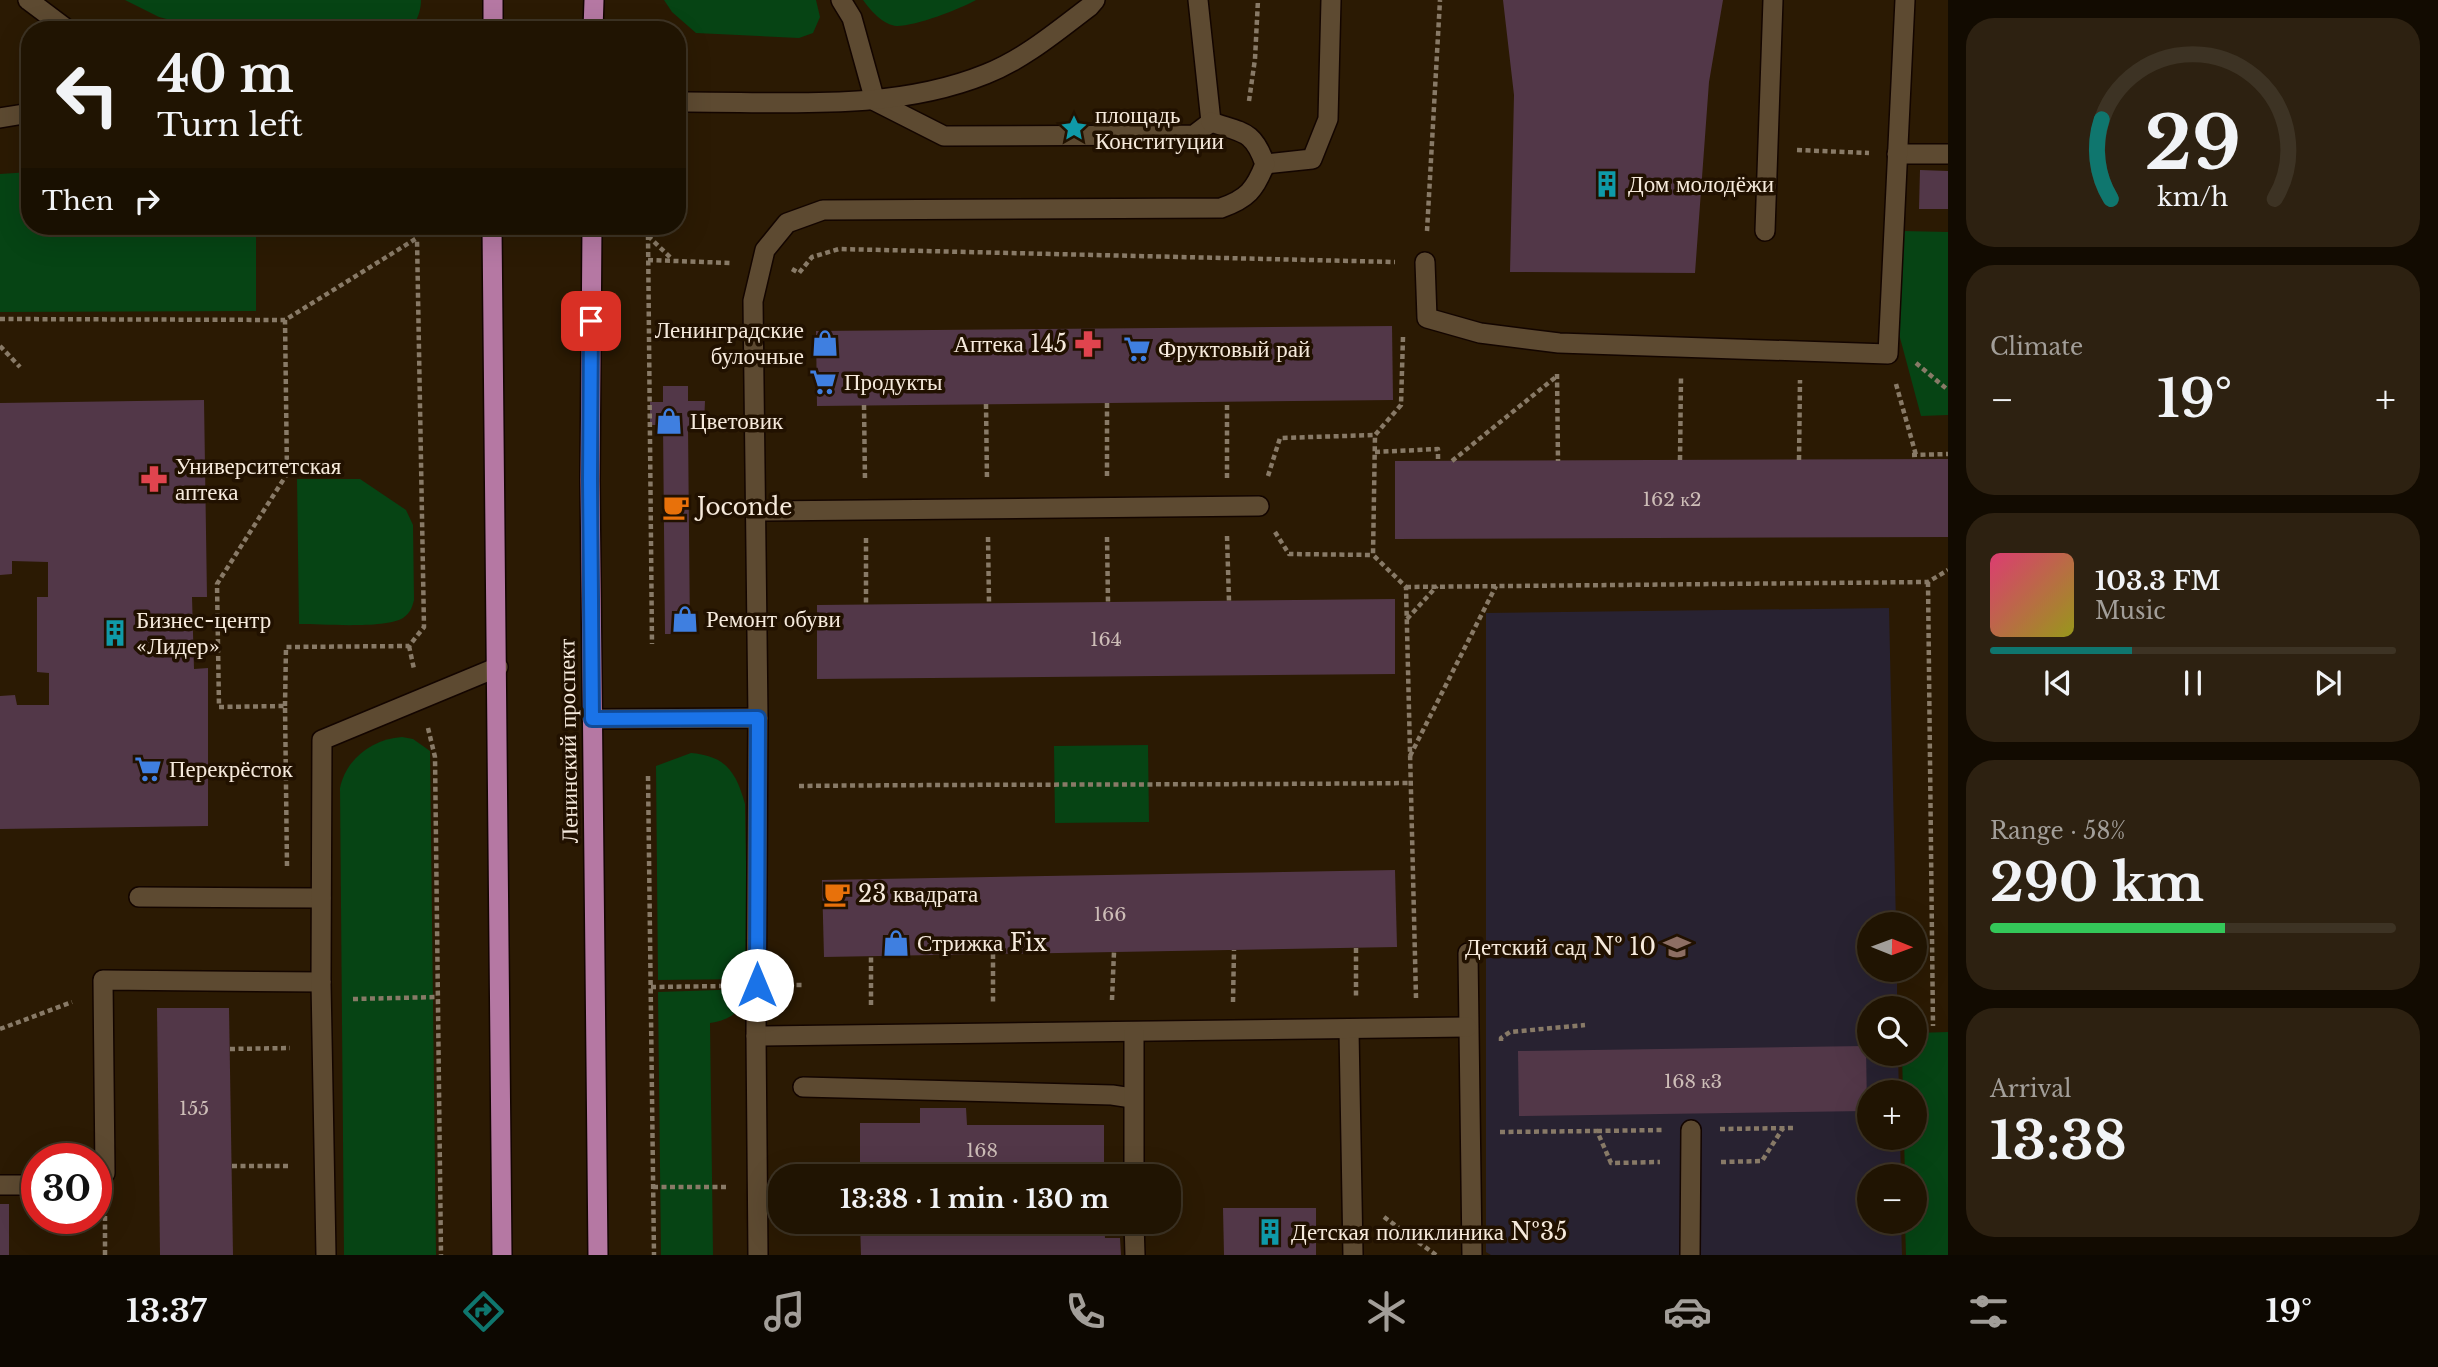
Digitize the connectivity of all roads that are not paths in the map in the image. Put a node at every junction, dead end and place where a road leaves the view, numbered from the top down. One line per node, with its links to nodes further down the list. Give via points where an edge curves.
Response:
1 (28, 0): 10 (street)
2 (493, 0): 11 (main road)
3 (594, 0): 12 (main road)
4 (841, 0): 13 (street, via 852,18)
5 (1095, 0): 13 (street, via 1034,49 986,74 918,94)
6 (1198, 0): 17 (street)
7 (1331, 0): 20 (street, via 1328,119 1312,159)
8 (1773, 0): 21 (street)
9 (1905, 0): 18 (street)
10 (56, 21)
11 (493, 21)
12 (593, 21)
13 (874, 101): 14 (street); 17 (street, via 944,136 1194,135)
14 (686, 102)
15 (21, 114): 16 (street)
16 (0, 118)
17 (1211, 122): 20 (street, via 1245,134 1258,144)
18 (1897, 153): 19 (street); 24 (street, via 1888,354 1559,343 1480,332 1427,318)
19 (1948, 154)
20 (1265, 164): 26 (street, via 1257,185 1240,201 1221,208 823,210 787,223 765,250 753,301)
21 (1765, 231)
22 (492, 235): 27 (main road)
23 (592, 235): 29 (main road, Ленинский проспект)
24 (1426, 262)
25 (1259, 506): 26 (street)
26 (756, 511): 28 (street)
27 (498, 667): 31 (street, via 322,740); 47 (main road)
28 (758, 718): 29 (street); 37 (street)
29 (592, 719): 48 (main road, Ленинский проспект)
30 (139, 897): 31 (street)
31 (321, 898): 33 (street)
32 (1468, 953): 34 (street)
33 (321, 982): 41 (street, via 103,980); 46 (street)
34 (1468, 1027): 35 (street); 52 (street)
35 (1353, 1030): 36 (street); 51 (street)
36 (1134, 1032): 37 (street); 39 (street)
37 (756, 1036): 49 (street)
38 (803, 1087): 39 (street)
39 (1132, 1098): 42 (street)
40 (1691, 1130): 53 (street)
41 (101, 1143)
42 (1133, 1164)
43 (0, 1185): 44 (street)
44 (21, 1185)
45 (1135, 1234): 50 (street)
46 (326, 1255)
47 (502, 1255)
48 (598, 1255)
49 (758, 1255)
50 (1135, 1255)
51 (1353, 1255)
52 (1472, 1255)
53 (1690, 1255)

